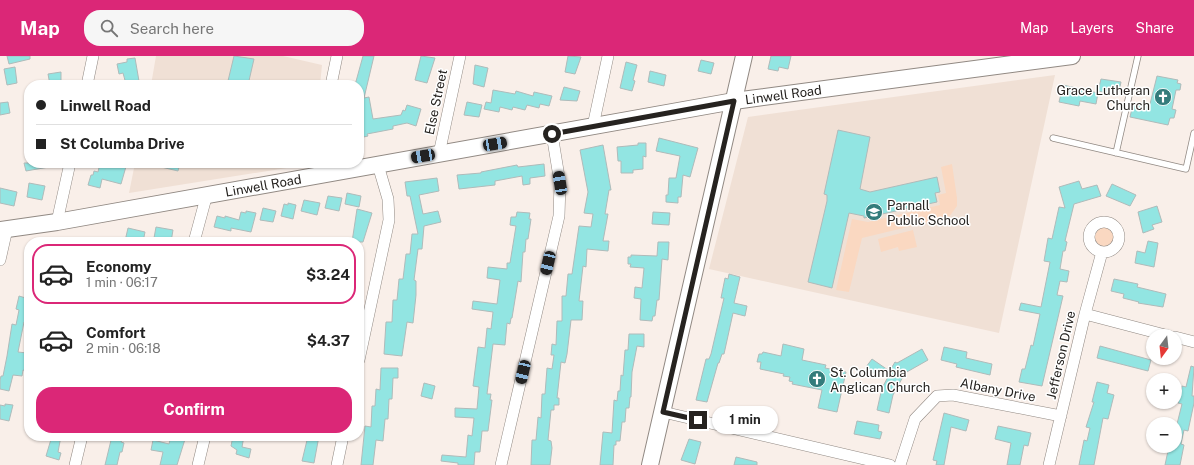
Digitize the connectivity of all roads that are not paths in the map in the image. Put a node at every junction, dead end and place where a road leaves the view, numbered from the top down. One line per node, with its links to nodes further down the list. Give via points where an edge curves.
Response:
1 (93, 56): 9 (street)
2 (337, 56): 10 (street)
3 (460, 56): 17 (street, Else Street)
4 (608, 56): 12 (street)
5 (744, 56): 11 (main road)
6 (1072, 56): 8 (main road, Linwell Road)
7 (1138, 56): 16 (lane)
8 (1043, 58): 11 (main road, Linwell Road)
9 (88, 80)
10 (332, 80)
11 (734, 101): 12 (main road, Linwell Road); 33 (main road)
12 (593, 126): 14 (main road, Linwell Road)
13 (1194, 133): 16 (lane, via 1186,169)
14 (552, 134): 17 (main road, Linwell Road); 41 (street, via 560,183 559,216)
15 (1053, 138): 16 (lane)
16 (1116, 153)
17 (439, 154): 18 (main road, Linwell Road)
18 (378, 165): 19 (main road, Linwell Road); 30 (street, via 388,199 389,220)
19 (364, 166)
20 (69, 168): 23 (street)
21 (331, 168): 22 (main road, Linwell Road)
22 (207, 194): 23 (main road, Linwell Road); 25 (street)
23 (57, 222): 24 (main road, Linwell Road)
24 (4, 229): 27 (street)
25 (195, 237)
26 (1102, 252): 28 (street, Jefferson Drive)
27 (0, 260)
28 (1085, 314): 29 (street); 34 (street, Jefferson Drive)
29 (1146, 330)
30 (364, 337)
31 (1182, 339): 32 (street)
32 (1194, 342)
33 (663, 412): 42 (main road); 43 (street)
34 (1061, 416): 44 (street, Albany Drive, via 953,395 937,396 915,419); 45 (street, Jefferson Drive)
35 (81, 441): 38 (street)
36 (204, 441): 39 (street)
37 (342, 441): 40 (street)
38 (75, 465)
39 (198, 465)
40 (337, 465)
41 (501, 465)
42 (650, 465)
43 (890, 465)
44 (900, 465)
45 (1049, 465)

